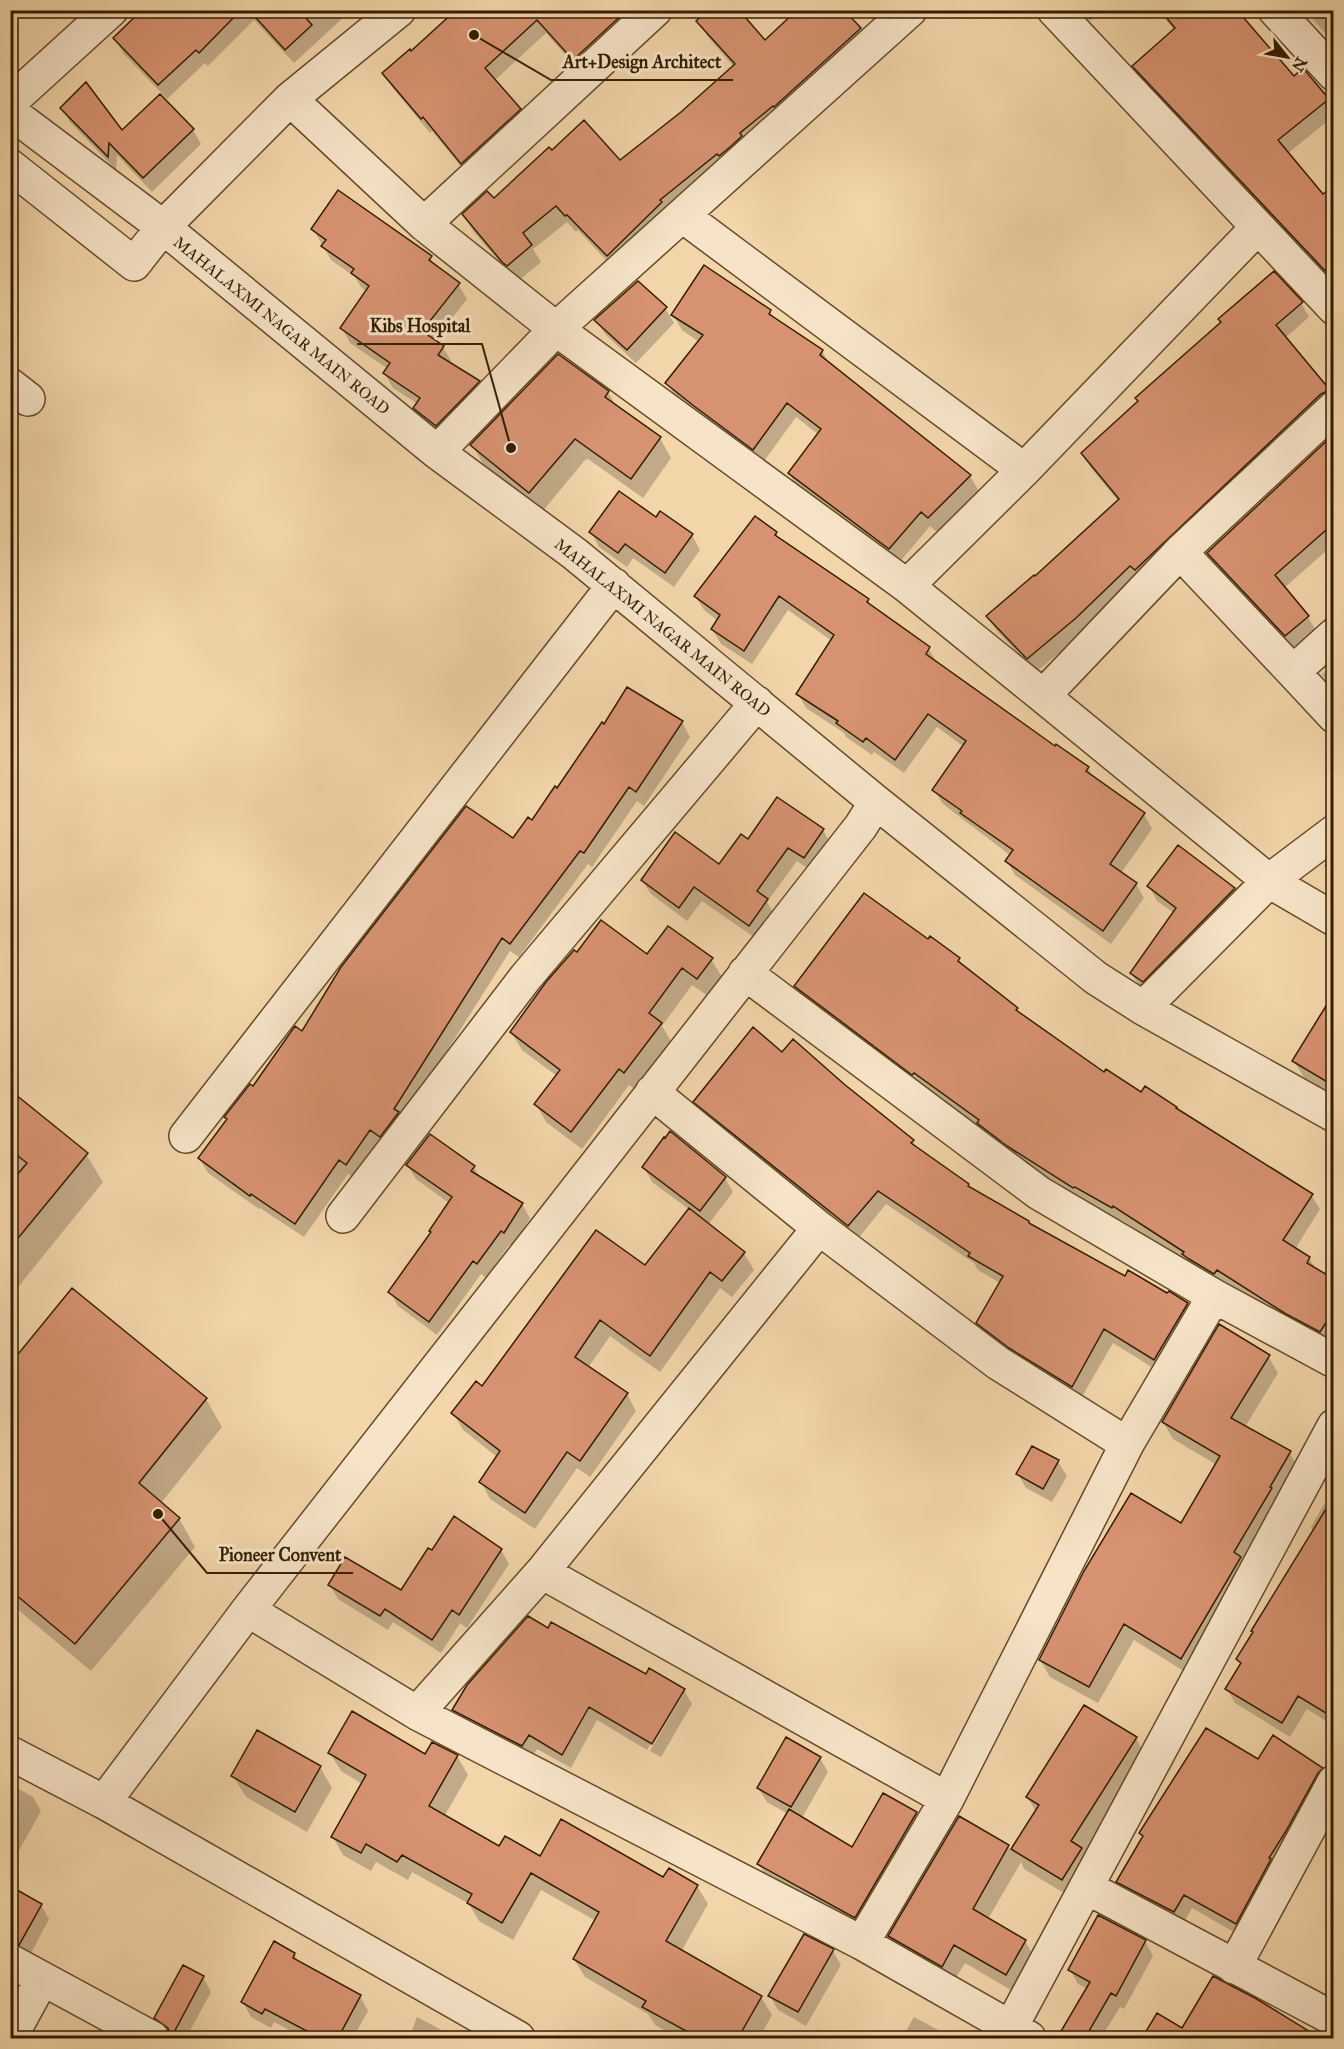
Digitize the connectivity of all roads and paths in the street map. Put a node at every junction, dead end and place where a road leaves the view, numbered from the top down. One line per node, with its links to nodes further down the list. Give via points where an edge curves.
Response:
1 (111, 10): 9 (street)
2 (399, 10): 8 (street)
3 (655, 10): 13 (street)
4 (910, 10): 12 (street)
5 (1054, 10): 15 (street)
6 (1275, 10): 7 (street)
7 (1334, 74)
8 (290, 99): 13 (street); 14 (street)
9 (10, 102)
10 (10, 112): 14 (street, MAHALAXMI NAGAR MAIN ROAD)
11 (10, 166): 14 (street, via 134,264)
12 (683, 216): 17 (street); 20 (street)
13 (424, 224): 17 (street)
14 (163, 227): 19 (street, MAHALAXMI NAGAR MAIN ROAD)
15 (1257, 228): 16 (street); 20 (street)
16 (1334, 308)
17 (556, 329): 19 (street); 23 (street)
18 (1334, 408): 21 (street)
19 (437, 452): 22 (street, MAHALAXMI NAGAR MAIN ROAD)
20 (1024, 470): 23 (street)
21 (1180, 552): 25 (street); 26 (street)
22 (614, 585): 27 (street, MAHALAXMI NAGAR MAIN ROAD); 37 (street)
23 (907, 586): 26 (street)
24 (1334, 635): 25 (street)
25 (1293, 672): 28 (street)
26 (1043, 696): 31 (street)
27 (757, 704): 29 (street, MAHALAXMI NAGAR MAIN ROAD); 38 (street, via 525,977)
28 (1334, 716)
29 (876, 802): 33 (street); 34 (street, MAHALAXMI NAGAR MAIN ROAD, via 1096,978)
30 (1334, 832): 31 (street)
31 (1269, 881): 32 (street); 34 (street)
32 (1334, 919)
33 (746, 973): 35 (street); 40 (street, via 1039,1193)
34 (1143, 1008): 36 (street, MAHALAXMI NAGAR MAIN ROAD)
35 (652, 1092): 39 (street); 45 (street)
36 (1334, 1115)
37 (186, 1136)
38 (344, 1216)
39 (819, 1228): 43 (street, via 998,1363); 44 (street)
40 (1214, 1296): 41 (street); 43 (street)
41 (1334, 1361)
42 (1334, 1426): 51 (street)
43 (1126, 1444): 49 (street)
44 (542, 1572): 46 (street); 49 (street)
45 (248, 1610): 46 (street); 50 (street)
46 (417, 1713): 52 (street)
47 (10, 1754): 50 (street)
48 (1334, 1782): 54 (street)
49 (947, 1799): 52 (street)
50 (104, 1802): 60 (street)
51 (1086, 1887): 54 (street); 57 (street)
52 (862, 1943): 57 (street)
53 (10, 1961): 55 (street)
54 (1234, 1967): 56 (street)
55 (42, 1979): 58 (street); 59 (street)
56 (1334, 2019)
57 (1015, 2035)
58 (10, 2038)
59 (152, 2038)
60 (518, 2038)

